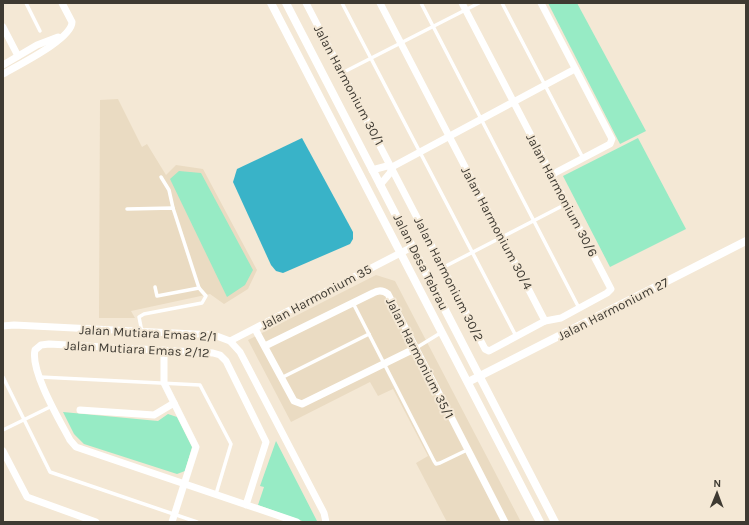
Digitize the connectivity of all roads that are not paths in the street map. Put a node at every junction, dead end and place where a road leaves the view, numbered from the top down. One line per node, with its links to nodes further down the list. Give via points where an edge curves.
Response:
1 (26, 3): 15 (lane)
2 (62, 3): 16 (street, via 72,22 70,29)
3 (271, 3): 43 (street, Jalan Desa Tebrau)
4 (286, 3): 31 (street, Jalan Desa Tebrau)
5 (306, 3): 22 (street, Jalan Harmonium 30/1)
6 (342, 3): 19 (lane)
7 (380, 3): 17 (street, Jalan Harmonium 30/4)
8 (421, 3): 14 (lane)
9 (479, 3): 12 (lane)
10 (502, 3): 24 (lane)
11 (541, 3): 21 (street)
12 (464, 6): 14 (lane); 25 (street, Jalan Harmonium 30/6)
13 (3, 27): 18 (street)
14 (433, 27): 17 (lane); 26 (lane)
15 (40, 31)
16 (63, 35): 18 (street); 23 (street, via 50,46)
17 (401, 43): 19 (lane); 27 (street, Jalan Harmonium 30/4)
18 (18, 56): 20 (street)
19 (371, 58): 22 (lane); 28 (lane)
20 (3, 65)
21 (575, 69): 24 (street); 29 (street, via 612,139 610,144)
22 (342, 73): 30 (street, Jalan Harmonium 30/1)
23 (3, 74)
24 (545, 85): 25 (street); 29 (lane)
25 (513, 102): 26 (street); 32 (street, Jalan Harmonium 30/6)
26 (481, 119): 27 (street); 38 (lane)
27 (449, 136): 28 (street); 39 (street, Jalan Harmonium 30/4)
28 (420, 152): 30 (street); 42 (lane)
29 (583, 158): 32 (street)
30 (392, 167): 31 (street); 34 (street); 44 (street, Jalan Harmonium 30/2)
31 (372, 170): 34 (street, Jalan Desa Tebrau)
32 (551, 174): 35 (street, Jalan Harmonium 30/6)
33 (161, 177): 36 (lane, via 169,190)
34 (380, 185): 41 (street, Jalan Desa Tebrau)
35 (566, 204): 38 (lane); 47 (street, Jalan Harmonium 30/6)
36 (173, 208): 37 (lane); 46 (lane)
37 (127, 209)
38 (534, 220): 39 (lane); 49 (lane)
39 (502, 237): 42 (lane); 50 (street, Jalan Harmonium 30/4)
40 (746, 241): 62 (street, Jalan Harmonium 27)
41 (412, 247): 43 (street, Jalan Harmonium 35); 62 (street, Jalan Desa Tebrau)
42 (472, 252): 44 (lane); 56 (lane)
43 (401, 253): 52 (street, Jalan Harmonium 35); 54 (street, Jalan Desa Tebrau)
44 (442, 268): 56 (street, Jalan Harmonium 30/2, via 485,349 489,351)
45 (155, 287): 46 (lane, via 157,296)
46 (199, 288): 53 (lane, via 206,296 202,303 144,314 139,318)
47 (611, 289): 49 (street, Jalan Harmonium 30/2)
48 (353, 303): 55 (lane); 58 (street, Jalan Harmonium 35/1); 59 (street, Jalan Harmonium 35/1, via 377,291 388,294)
49 (579, 308): 50 (street, Jalan Harmonium 30/2, via 561,318)
50 (545, 321): 56 (street, Jalan Harmonium 30/2)
51 (3, 326): 53 (street, Jalan Mutiara Emas 2/1)
52 (255, 329): 57 (street, Jalan Harmonium 35); 58 (street)
53 (142, 332): 57 (street, Jalan Mutiara Emas 2/1, via 214,335)
54 (442, 332): 59 (lane); 66 (street, Jalan Desa Tebrau)
55 (369, 334): 61 (lane); 65 (lane)
56 (516, 336)
57 (230, 341): 85 (street, Jalan Mutiara Emas 2/1, via 240,352 324,513)
58 (265, 346): 65 (street)
59 (416, 348): 61 (street); 73 (street, Jalan Harmonium 35/1)
60 (164, 350): 64 (street, Jalan Mutiara Emas 2/12, via 45,344 35,350 34,363); 67 (street); 77 (street, Jalan Mutiara Emas 2/12, via 213,353 226,361 266,442)
61 (384, 363): 65 (street, via 302,404 294,401); 73 (lane, via 436,464)
62 (480, 376): 66 (street, Jalan Harmonium 27); 80 (street, Jalan Desa Tebrau)
63 (3, 377): 71 (lane)
64 (39, 377): 67 (lane); 69 (street)
65 (281, 378)
66 (468, 382): 87 (street, Jalan Desa Tebrau)
67 (164, 383): 68 (street); 76 (lane, via 196,384 202,387 230,442 231,449)
68 (174, 403): 70 (street, via 154,414); 75 (street, via 196,447)
69 (53, 406): 71 (lane); 75 (street, via 70,440 78,448)
70 (80, 410)
71 (24, 420): 72 (lane); 78 (lane, via 52,473)
72 (3, 430)
73 (467, 450): 86 (street, Jalan Harmonium 35/1)
74 (3, 451): 79 (street, via 27,497)
75 (185, 484): 76 (street); 78 (street)
76 (216, 494): 77 (street)
77 (246, 504): 84 (street)
78 (175, 514): 82 (street); 83 (lane)
79 (79, 519): 81 (street)
80 (553, 519): 87 (street)
81 (96, 522)
82 (172, 522)
83 (197, 522)
84 (298, 522)
85 (326, 522)
86 (505, 522)
87 (540, 522)

